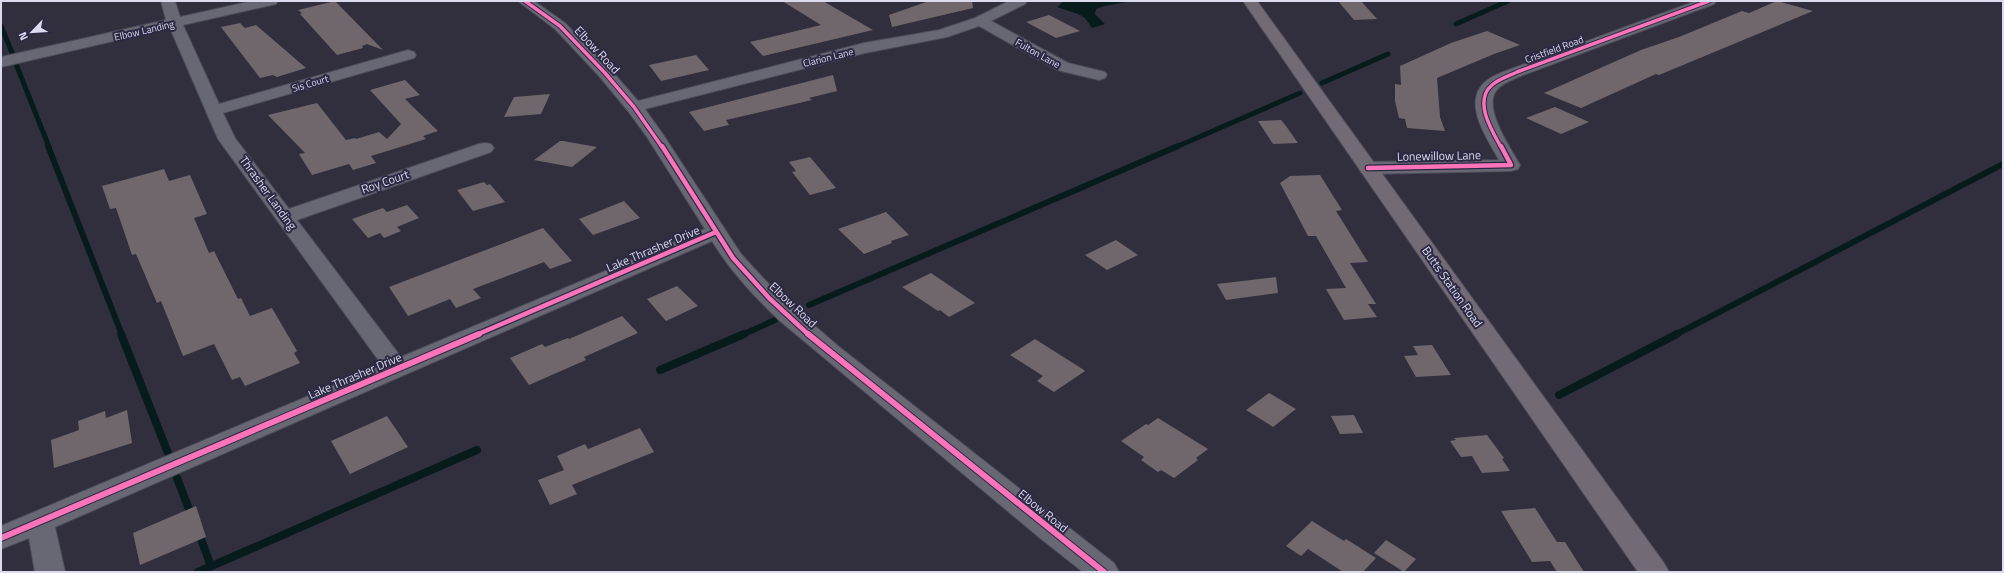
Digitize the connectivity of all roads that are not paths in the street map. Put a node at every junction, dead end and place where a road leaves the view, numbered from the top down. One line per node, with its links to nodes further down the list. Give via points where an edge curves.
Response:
1 (168, 1): 8 (street, Thrasher Landing)
2 (271, 1): 8 (street, Elbow Landing)
3 (525, 1): 12 (street, Elbow Road, via 560,26)
4 (1020, 1): 7 (street, Clarion Lane)
5 (1250, 1): 16 (main road, Butts Station Road)
6 (1709, 1): 15 (street, Cristfield Road, via 1517,72 1488,88 1482,106)
7 (980, 21): 11 (street, Fulton Lane, via 1063,67); 12 (street, Clarion Lane, via 942,34 864,48)
8 (173, 23): 10 (street, Elbow Landing); 13 (street, Thrasher Landing, via 197,72)
9 (408, 55): 13 (street, Sis Court)
10 (1, 62)
11 (1099, 75)
12 (634, 107): 18 (street, Elbow Road)
13 (212, 111): 17 (street, Thrasher Landing, via 227,139)
14 (485, 148): 17 (street, Roy Court)
15 (1511, 165): 16 (street, Lonewillow Lane)
16 (1368, 168): 24 (main road, Butts Station Road)
17 (285, 217): 19 (street, Thrasher Landing)
18 (716, 232): 19 (street, Lake Thrasher Drive); 23 (street, Elbow Road, via 744,272 805,331)
19 (397, 369): 20 (street, Lake Thrasher Drive)
20 (40, 522): 21 (street, Lake Thrasher Drive); 22 (street)
21 (1, 538)
22 (50, 572)
23 (1104, 572)
24 (1654, 572)

